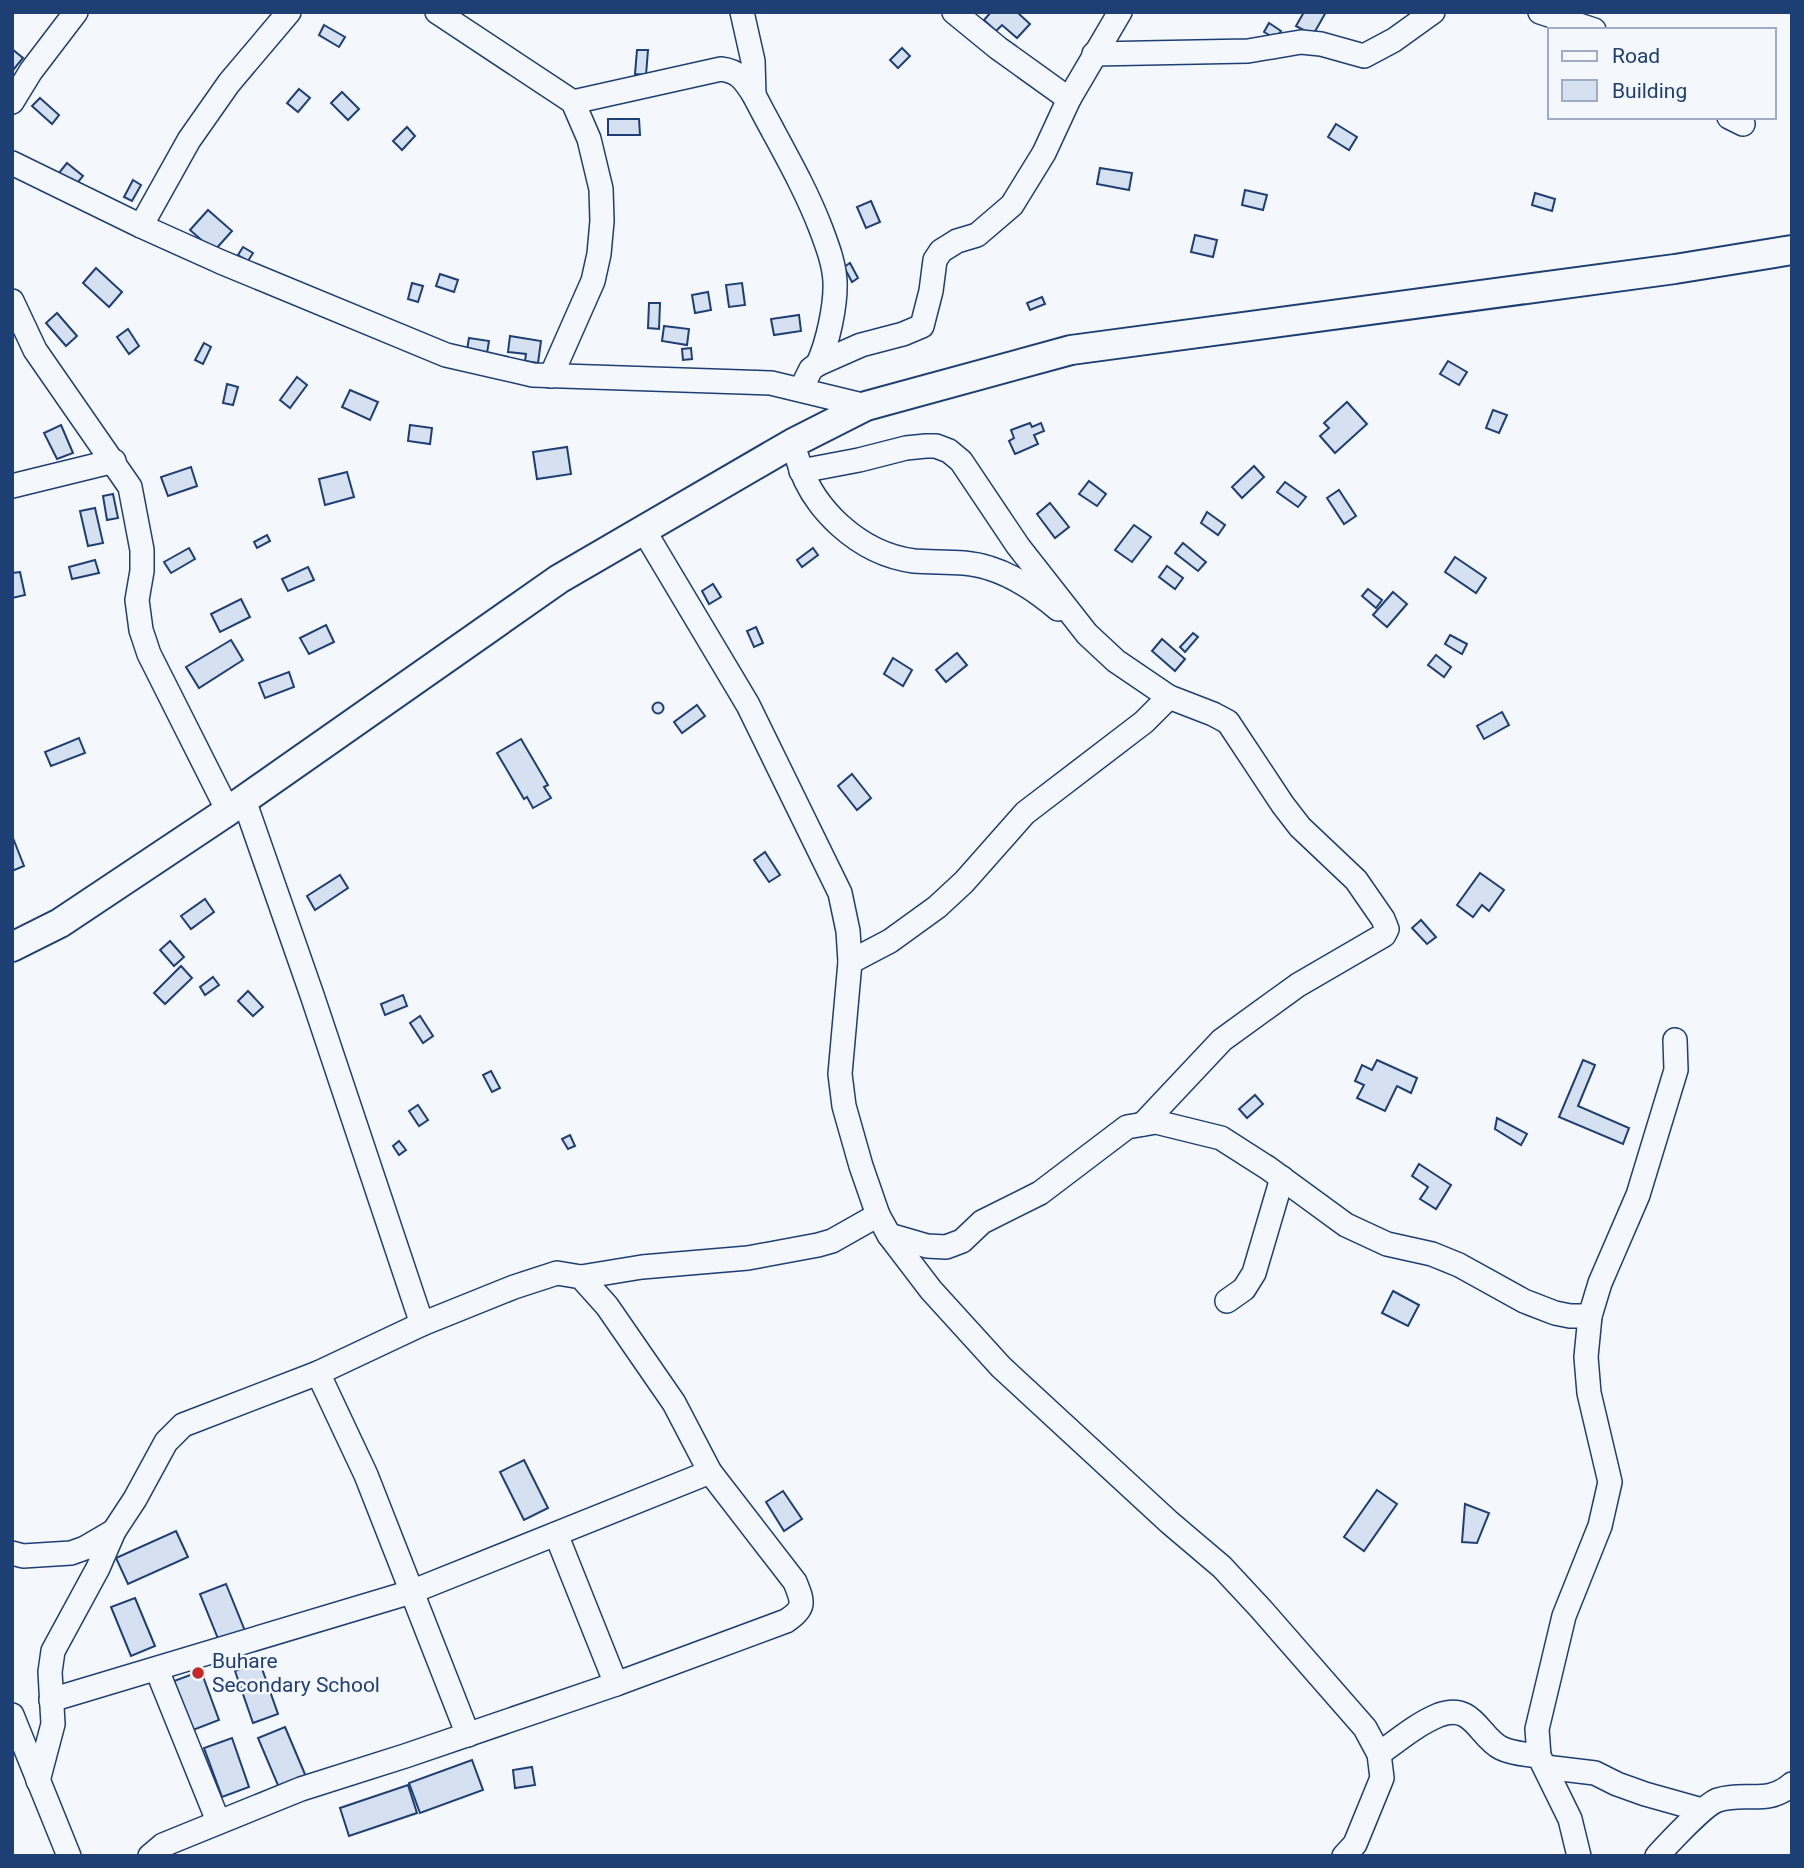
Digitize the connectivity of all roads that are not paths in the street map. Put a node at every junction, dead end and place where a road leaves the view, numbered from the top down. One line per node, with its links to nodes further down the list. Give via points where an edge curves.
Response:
1 (76, 12): 13 (street)
2 (289, 12): 16 (street, via 189,139)
3 (437, 12): 14 (street)
4 (742, 12): 11 (street, via 753,61)
5 (954, 12): 12 (street)
6 (1120, 12): 10 (street)
7 (1433, 12): 10 (street, via 1364,56 1301,42 1248,51)
8 (1540, 12): 9 (street)
9 (1588, 28)
10 (1094, 54): 12 (street)
11 (754, 95): 14 (street, via 736,72 721,69); 19 (street, via 808,197 831,259 835,281 832,307)
12 (1069, 99): 19 (street, via 1044,153 1012,205 984,230 957,241 934,260 922,326)
13 (12, 102)
14 (573, 102): 20 (street, via 589,139 601,190 602,221 593,281)
15 (12, 163): 16 (street)
16 (141, 226): 20 (street, via 446,355)
17 (1792, 250): 22 (main road, via 1071,350)
18 (12, 302): 24 (street, via 35,350)
19 (818, 364): 21 (street)
20 (551, 376): 21 (street, via 771,383)
21 (801, 389): 22 (street)
22 (866, 406): 23 (main road)
23 (793, 443): 25 (street); 27 (main road)
24 (114, 461): 26 (street); 30 (street, via 130,487 139,528 142,571 137,600 149,654)
25 (800, 471): 28 (street, via 828,515 886,556 988,567 1020,581); 28 (street, via 905,447 936,446 949,451 961,461)
26 (12, 486)
27 (643, 529): 30 (main road, via 559,579); 32 (street, via 748,705 840,892)
28 (1087, 634): 29 (street, via 1116,661)
29 (1169, 697): 32 (street, via 1144,722 1025,814 937,907 890,941); 34 (street, via 1228,722 1283,805 1356,880 1387,929 1377,940 1298,985 1222,1040)
30 (236, 805): 31 (main road, via 60,923); 41 (street, via 312,995)
31 (12, 947)
32 (850, 962): 36 (street, via 840,1074 847,1118)
33 (1675, 1040): 40 (street, via 1676,1070 1638,1195)
34 (1143, 1124): 35 (street, via 1156,1122 1221,1138); 37 (street, via 1127,1128 1040,1193 982,1222 962,1241 946,1247 927,1246)
35 (1282, 1178): 39 (street, via 1254,1273 1244,1289); 40 (street, via 1346,1225 1387,1244 1450,1261 1555,1313)
36 (878, 1214): 37 (street); 38 (street, via 818,1245 748,1258)
37 (889, 1236): 53 (street, via 1000,1367 1222,1567 1365,1728)
38 (581, 1277): 41 (street, via 557,1273); 43 (street, via 607,1306 674,1403)
39 (1227, 1301)
40 (1590, 1316): 54 (street, via 1589,1393 1610,1482 1600,1527 1564,1616 1536,1729)
41 (422, 1324): 42 (street)
42 (318, 1373): 44 (street, via 183,1425 166,1442); 47 (street, via 366,1475)
43 (710, 1472): 45 (street); 49 (street, via 795,1582 802,1603 798,1613)
44 (114, 1531): 46 (street, via 71,1553); 50 (street, via 53,1651)
45 (556, 1534): 47 (street); 49 (street)
46 (12, 1553)
47 (411, 1592): 48 (street); 52 (street)
48 (157, 1670): 50 (street); 58 (street)
49 (616, 1684): 52 (street)
50 (51, 1700): 55 (street, via 53,1724)
51 (12, 1715): 55 (street)
52 (468, 1735): 58 (street, via 301,1788)
53 (1379, 1754): 54 (street, via 1423,1723 1455,1713 1468,1716 1500,1748); 61 (street, via 1382,1778 1354,1844)
54 (1542, 1761): 57 (street, via 1595,1773); 62 (street, via 1570,1818)
55 (38, 1782): 59 (street)
56 (1792, 1784): 57 (street, via 1779,1794 1720,1799)
57 (1702, 1810): 63 (street)
58 (218, 1821): 60 (street, via 163,1845)
59 (69, 1856)
60 (150, 1856)
61 (1344, 1856)
62 (1579, 1856)
63 (1657, 1856)

